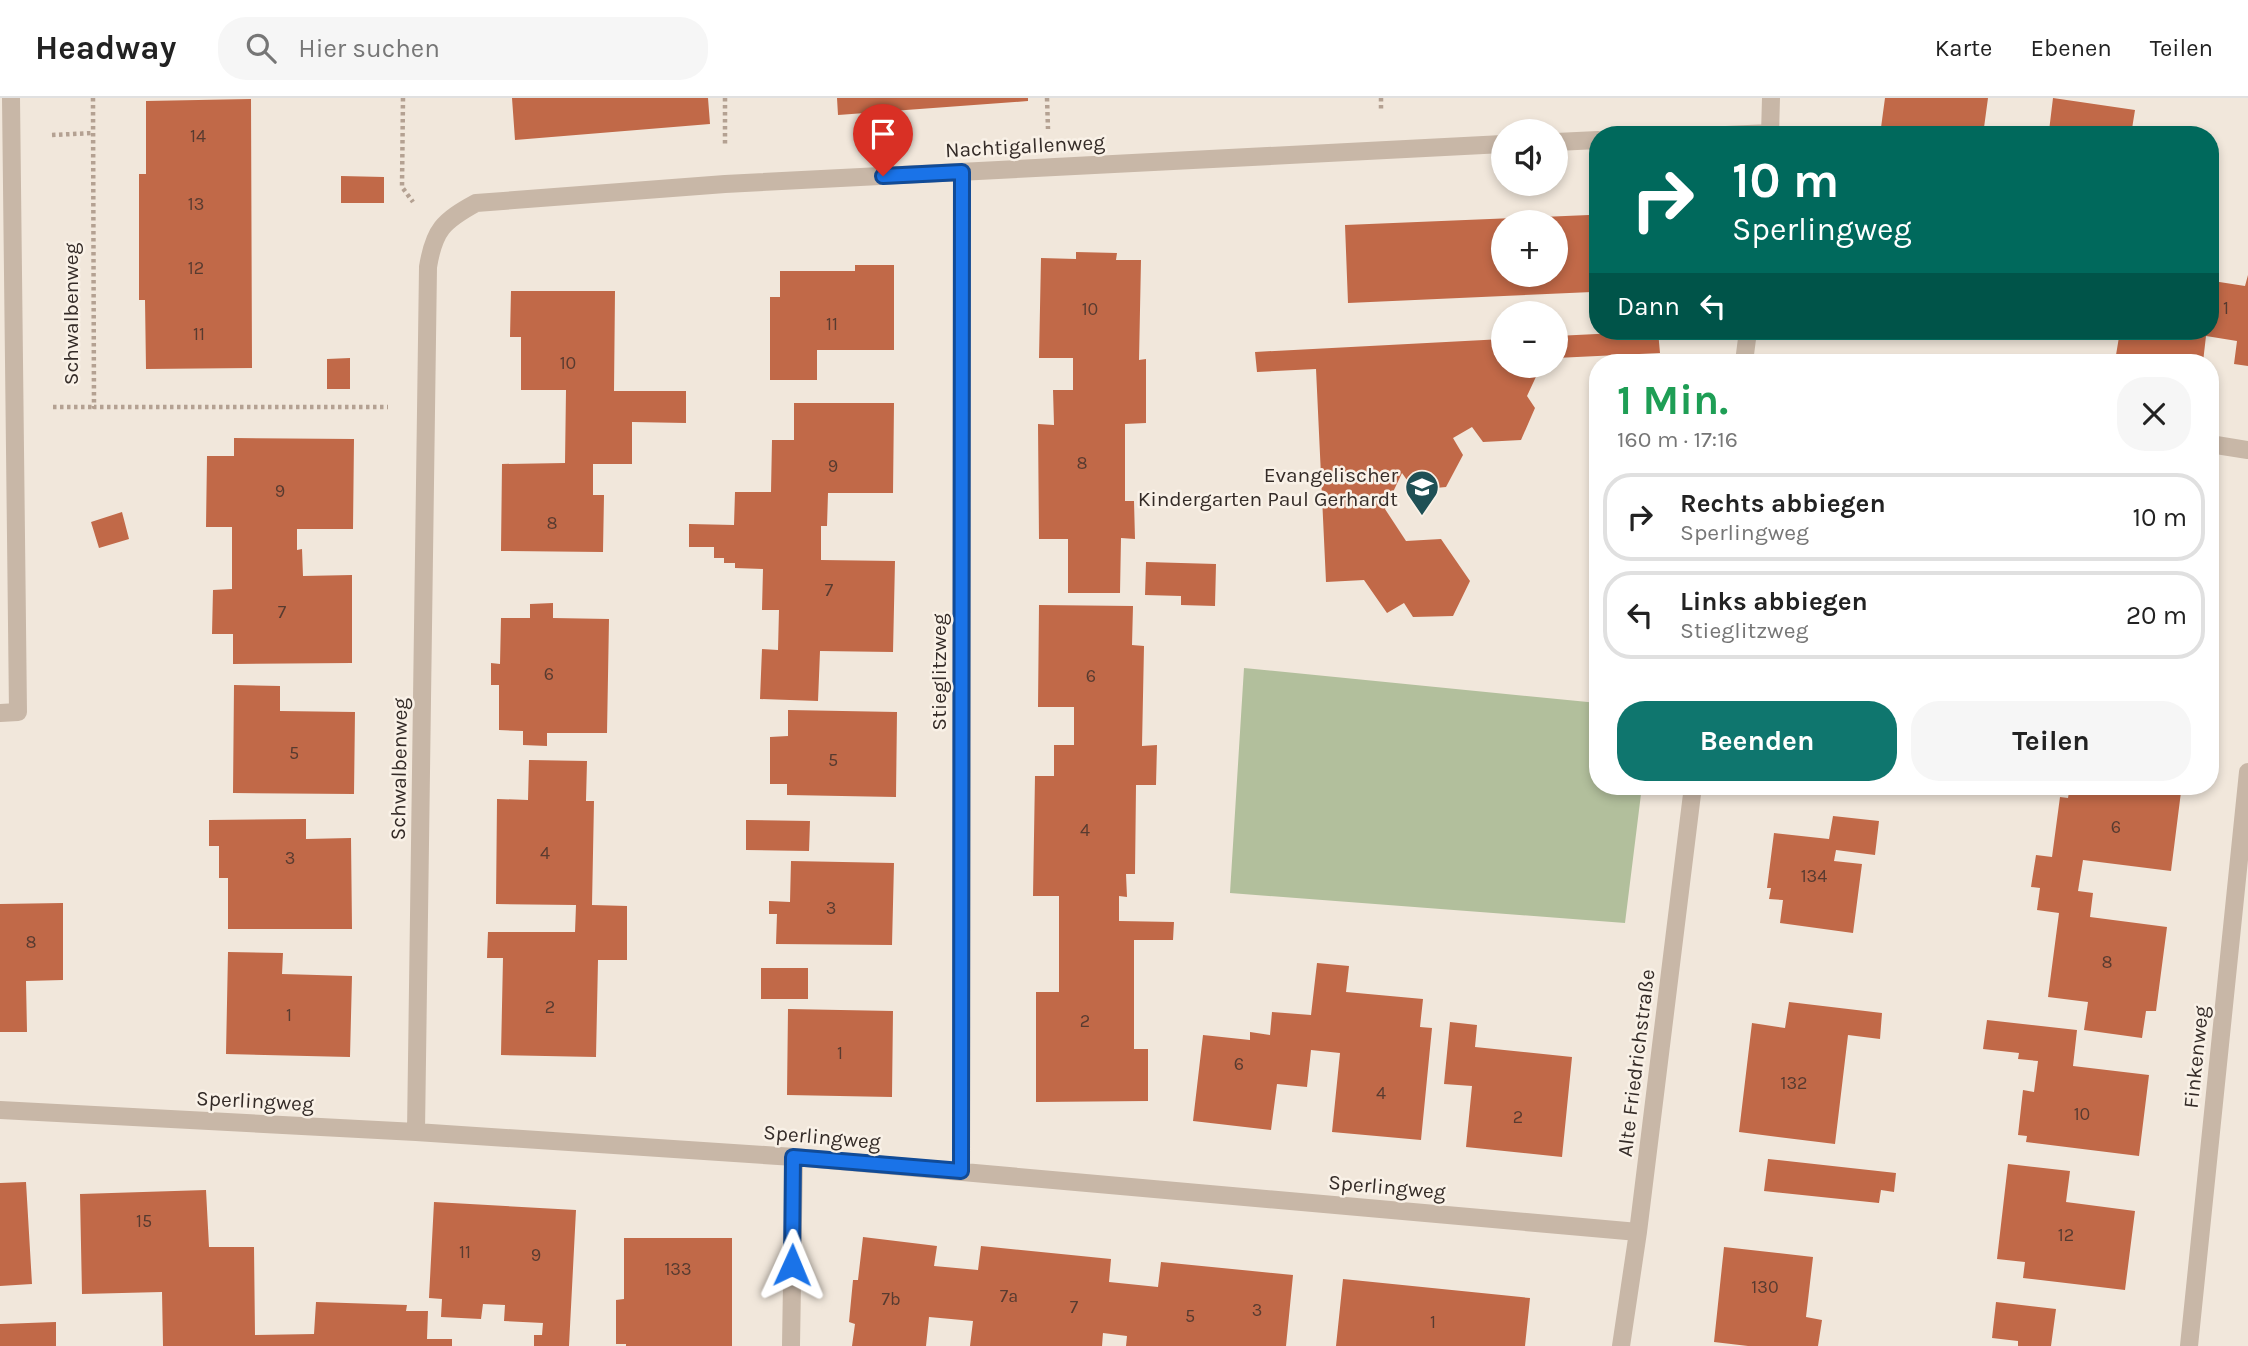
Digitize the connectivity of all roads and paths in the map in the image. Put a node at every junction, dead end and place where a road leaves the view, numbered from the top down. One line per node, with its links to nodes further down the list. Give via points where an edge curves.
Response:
1 (11, 98): 5 (street); 15 (street)
2 (93, 98): 12 (path, Schwalbenweg, via 94,407)
3 (403, 98): 11 (path, via 402,187)
4 (1771, 98): 6 (street)
5 (0, 99)
6 (1770, 126)
7 (1589, 140): 8 (street)
8 (1568, 141)
9 (1491, 145): 10 (street, Nachtigallenweg)
10 (962, 172): 11 (street, Nachtigallenweg, via 476,203 452,216); 21 (street, Stieglitzweg)
11 (436, 235): 12 (street, Schwalbenweg, via 428,267)
12 (428, 407): 19 (street, Schwalbenweg)
13 (2219, 445): 14 (street)
14 (2248, 450)
15 (9, 713)
16 (2248, 772): 25 (street, Finkenweg)
17 (1692, 795): 22 (street, Alte Friedrichstraße)
18 (0, 1110): 19 (street, Sperlingweg)
19 (416, 1132): 20 (street, Sperlingweg)
20 (793, 1157): 21 (street, Sperlingweg); 23 (street)
21 (961, 1171): 22 (street, Sperlingweg)
22 (1638, 1232): 24 (street, Alte Friedrichstraße)
23 (791, 1346)
24 (1622, 1346)
25 (2189, 1346)

